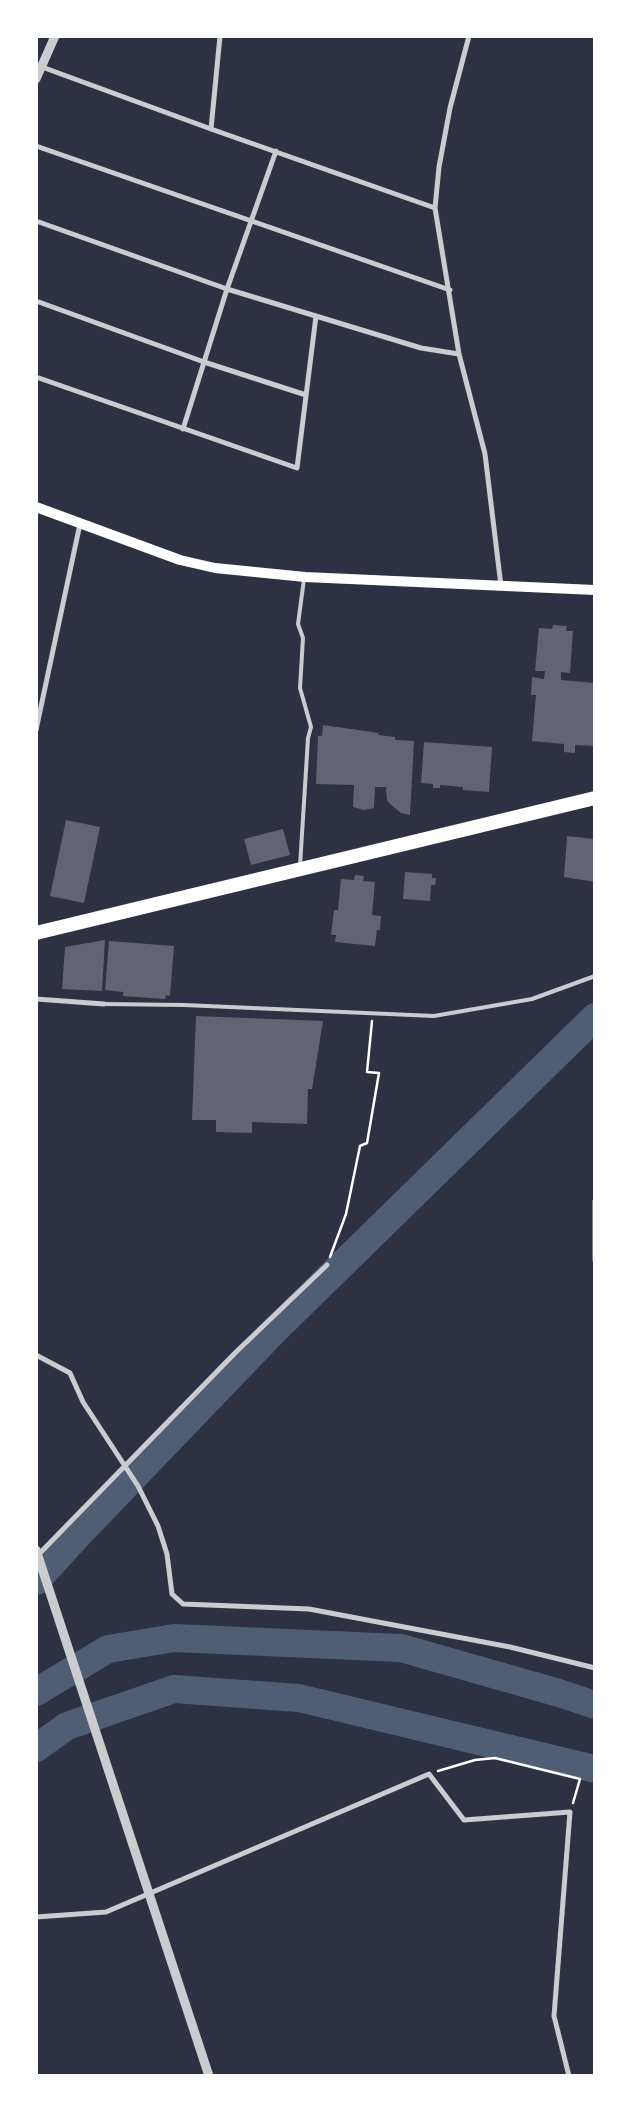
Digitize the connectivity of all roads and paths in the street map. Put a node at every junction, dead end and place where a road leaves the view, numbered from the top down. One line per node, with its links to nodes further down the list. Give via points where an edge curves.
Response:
1 (55, 36): 4 (street)
2 (220, 36): 6 (street)
3 (469, 36): 9 (street, via 444,141)
4 (42, 67): 5 (street); 6 (street)
5 (36, 79)
6 (212, 130): 8 (street)
7 (36, 146): 10 (street)
8 (276, 151): 9 (street); 10 (street)
9 (435, 208): 13 (street)
10 (252, 220): 12 (street); 13 (street)
11 (36, 221): 12 (street)
12 (227, 289): 15 (street); 17 (street)
13 (450, 290): 16 (street)
14 (36, 301): 17 (street)
15 (316, 316): 16 (street, via 421,348); 19 (street)
16 (459, 354): 24 (street, via 485,454)
17 (204, 362): 19 (street); 20 (street)
18 (36, 377): 20 (street)
19 (306, 395): 20 (street, via 297,468)
20 (183, 428)
21 (36, 507): 22 (main road)
22 (81, 523): 23 (main road, via 180,560 215,568); 26 (street)
23 (305, 577): 24 (main road); 28 (lane, via 298,624 303,638 300,688 311,727)
24 (501, 586): 25 (main road)
25 (595, 590)
26 (36, 730)
27 (595, 798): 28 (highway)
28 (300, 868): 29 (highway)
29 (36, 933)
30 (595, 976): 33 (lane, via 532,999 444,1015)
31 (36, 999): 32 (street)
32 (104, 1004): 33 (lane)
33 (373, 1013): 36 (path, via 367,1072 380,1073 367,1143 360,1146 346,1214)
34 (595, 1201): 35 (street)
35 (595, 1260)
36 (327, 1265): 38 (street, via 236,1352)
37 (36, 1355): 38 (street, via 70,1373 83,1402)
38 (126, 1468): 39 (street); 40 (street, via 158,1526 167,1554 172,1594 184,1604 309,1609 510,1647)
39 (37, 1554): 43 (street)
40 (595, 1668)
41 (429, 1774): 42 (street, via 464,1820); 42 (path, via 475,1760 495,1758 580,1779); 43 (street)
42 (570, 1812): 46 (street, via 554,2016)
43 (149, 1894): 44 (street, via 106,1912); 45 (street)
44 (36, 1917)
45 (209, 2076)
46 (569, 2076)

